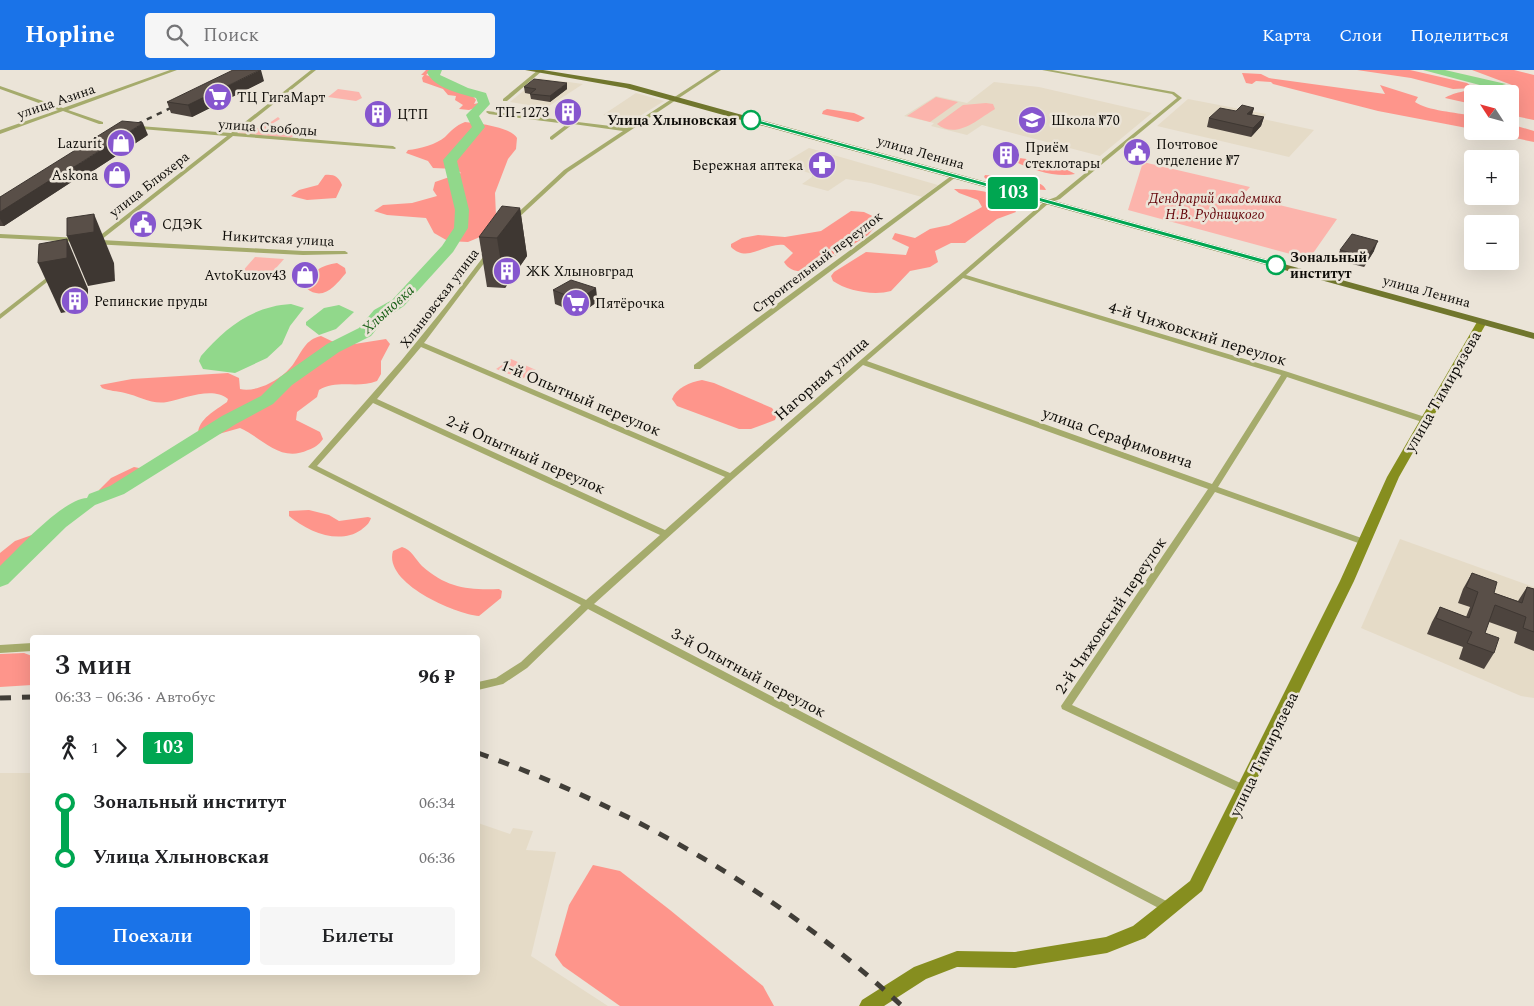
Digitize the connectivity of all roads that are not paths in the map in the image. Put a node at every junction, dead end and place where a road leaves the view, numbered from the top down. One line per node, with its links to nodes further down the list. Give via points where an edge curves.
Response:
1 (175, 70): 11 (street, улица Азина)
2 (314, 70): 18 (street, улица Блюхера)
3 (529, 70): 6 (main road, улица Ленина)
4 (719, 70): 9 (street)
5 (1044, 70): 8 (street)
6 (540, 72): 9 (main road, улица Ленина, via 594,79); 10 (street)
7 (0, 87): 11 (street)
8 (1174, 93): 22 (street, Нагорная улица, via 1180,98 1058,198)
9 (676, 99): 16 (street); 21 (main road, улица Ленина)
10 (505, 100)
11 (65, 110): 13 (street); 17 (street, улица Азина)
12 (489, 112): 14 (street)
13 (101, 123)
14 (571, 123): 16 (street); 19 (street)
15 (141, 127): 18 (street, улица Свободы)
16 (629, 130): 23 (street, via 566,171 522,210)
17 (0, 132)
18 (230, 136): 20 (street, улица Свободы); 25 (street, улица Блюхера)
19 (552, 138)
20 (393, 148)
21 (953, 177): 22 (main road, улица Ленина); 36 (street, Строительный переулок)
22 (1047, 202): 30 (street, Нагорная улица); 32 (main road, улица Ленина)
23 (508, 227)
24 (0, 236): 25 (street, Никитская улица)
25 (96, 242): 27 (street, улица Блюхера); 28 (street, Никитская улица)
26 (496, 244): 34 (street, Хлыновская улица)
27 (88, 248)
28 (345, 253)
29 (56, 272): 31 (street)
30 (962, 276): 35 (street, Нагорная улица); 37 (street, 4-й Чижовский переулок)
31 (0, 317)
32 (1482, 322): 33 (main road, улица Ленина); 39 (main road, улица Тимирязева)
33 (1534, 336)
34 (421, 344): 38 (street, Хлыновская улица); 41 (street, 1-й Опытный переулок)
35 (862, 362): 41 (street, Нагорная улица); 42 (street, улица Серафимовича)
36 (697, 367)
37 (1285, 374): 39 (street, 4-й Чижовский переулок); 42 (street, 2-й Чижовский переулок)
38 (374, 401): 40 (street, Хлыновская улица); 43 (street, 2-й Опытный переулок)
39 (1425, 420): 44 (main road, улица Тимирязева, via 1393,477)
40 (312, 467): 45 (street, 3-й Опытный переулок)
41 (730, 476): 43 (street, Нагорная улица)
42 (1214, 487): 44 (street, улица Серафимовича); 49 (street, 2-й Чижовский переулок, via 1066,706)
43 (666, 534): 45 (street, Нагорная улица)
44 (1364, 542): 49 (main road, улица Тимирязева)
45 (588, 604): 48 (street, Нагорная улица, via 513,674); 50 (street, 3-й Опытный переулок)
46 (30, 647): 47 (street)
47 (0, 650)
48 (480, 686)
49 (1245, 790): 50 (main road, улица Тимирязева, via 1196,886)
50 (1170, 909): 51 (main road, улица Тимирязева, via 1139,932 1107,945 1015,960 957,960 920,973)
51 (868, 1006)

